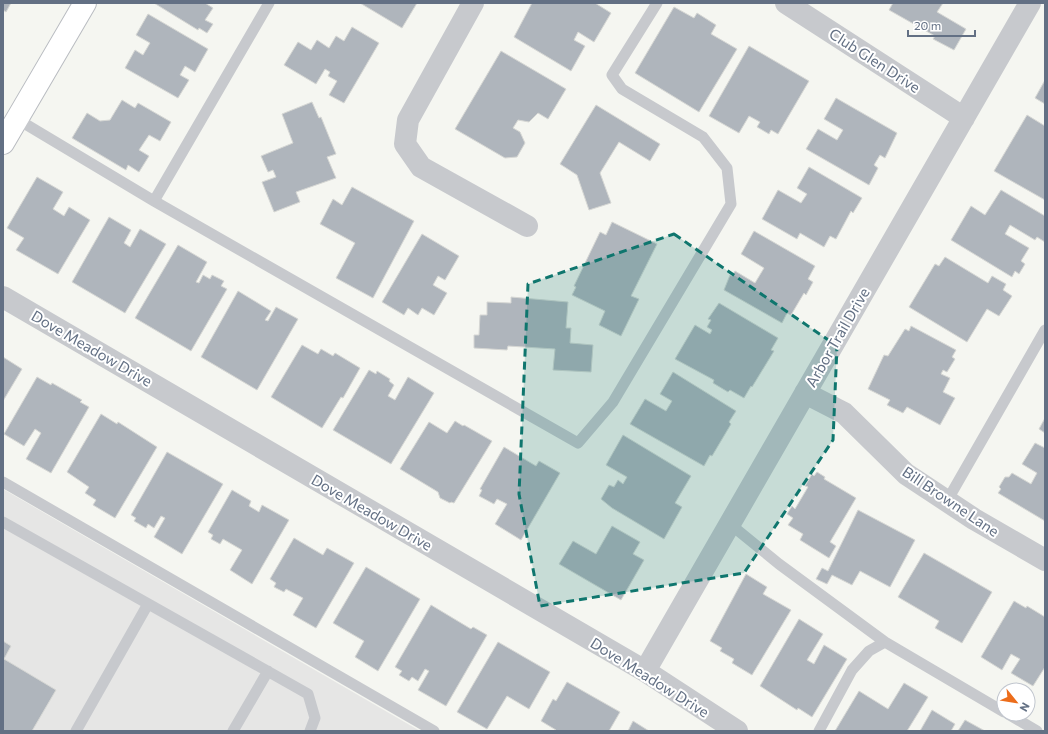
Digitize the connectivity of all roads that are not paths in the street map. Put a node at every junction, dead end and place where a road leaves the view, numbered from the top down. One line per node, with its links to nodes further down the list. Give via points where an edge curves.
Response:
1 (85, 3): 8 (street)
2 (269, 3): 10 (lane)
3 (473, 3): 11 (street, via 408,120 405,144 420,167)
4 (657, 3): 10 (lane, via 612,75 622,89 703,137 727,168 731,204 614,402 578,443)
5 (786, 3): 7 (street, Club Glen Drive)
6 (1030, 3): 7 (street, Arbor Trail Drive)
7 (964, 118): 14 (street, Arbor Trail Drive)
8 (17, 119): 9 (street); 10 (lane)
9 (3, 143)
10 (154, 201)
11 (527, 226)
12 (3, 297): 23 (street, Dove Meadow Drive)
13 (1045, 330): 16 (lane)
14 (805, 393): 16 (street, Bill Browne Lane, via 844,412 906,474); 18 (street, Arbor Trail Drive)
15 (3, 482): 29 (lane)
16 (947, 501): 19 (street, Bill Browne Lane)
17 (3, 522): 20 (lane)
18 (730, 524): 21 (lane); 23 (street, Arbor Trail Drive)
19 (1045, 560)
20 (148, 604): 22 (lane); 26 (lane)
21 (884, 642): 24 (lane); 31 (lane, via 869,651 852,670)
22 (268, 671): 27 (lane); 28 (lane, via 308,694 315,718)
23 (645, 671): 30 (street, Dove Meadow Drive)
24 (996, 707)
25 (1022, 722): 32 (lane)
26 (76, 731)
27 (233, 731)
28 (310, 731)
29 (434, 731)
30 (737, 731)
31 (819, 731)
32 (1037, 731)

